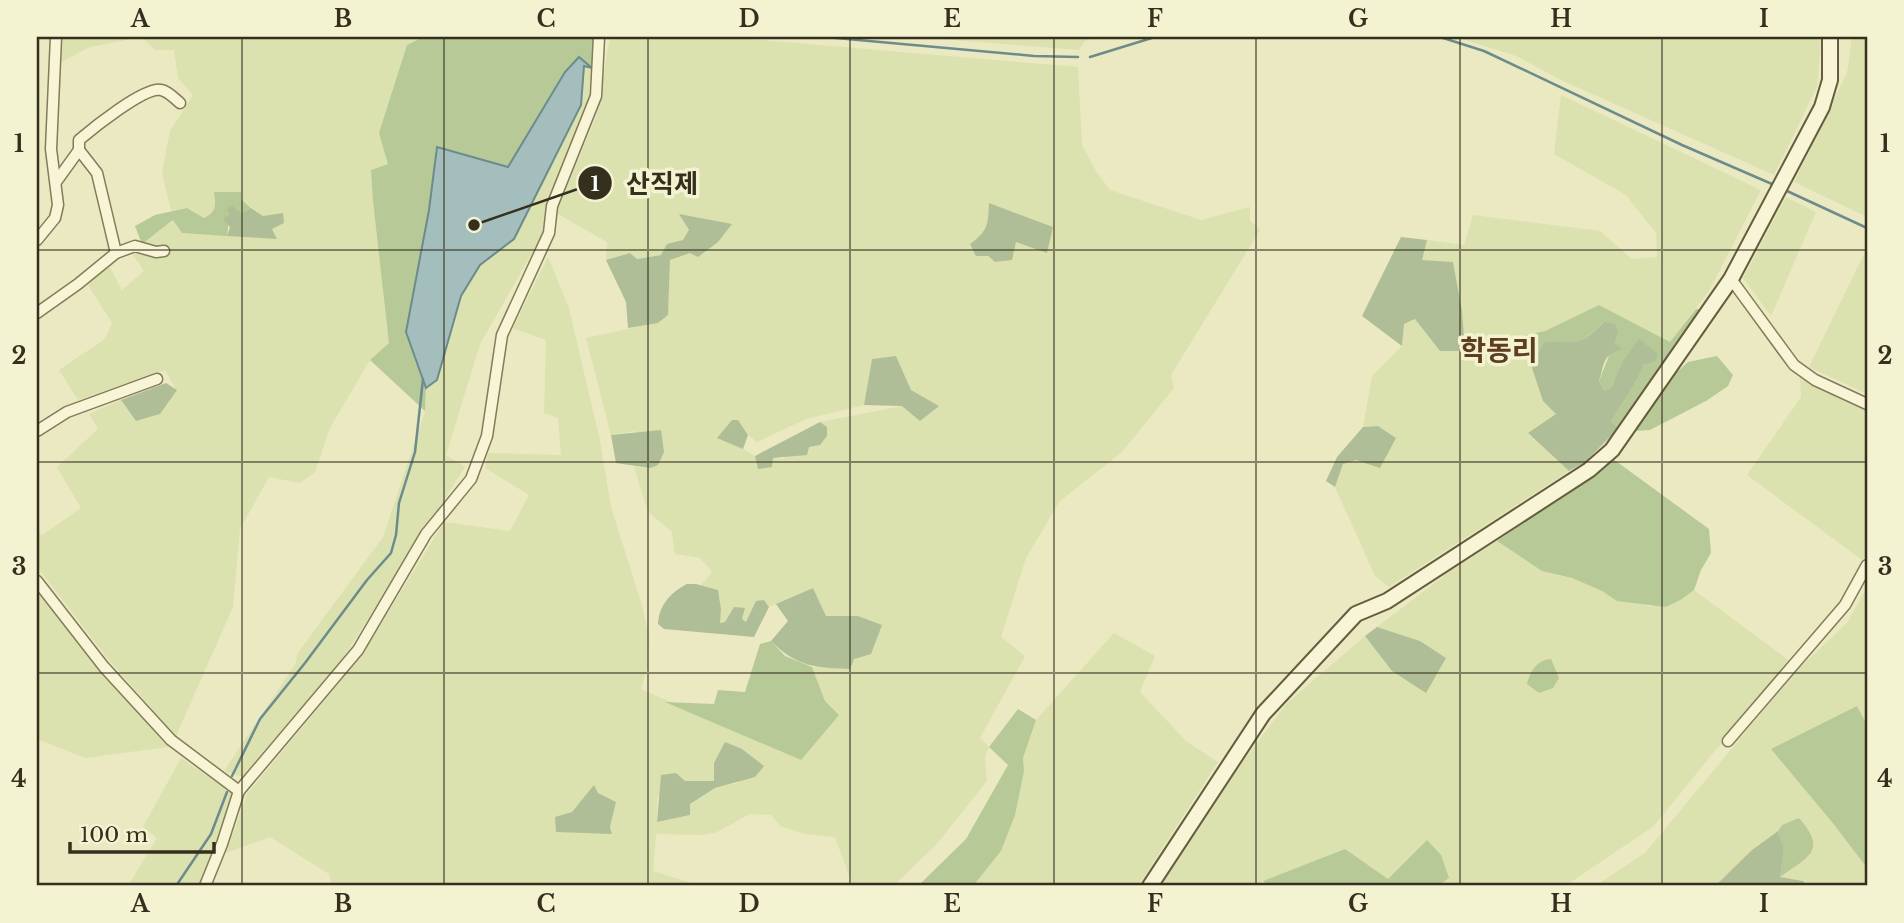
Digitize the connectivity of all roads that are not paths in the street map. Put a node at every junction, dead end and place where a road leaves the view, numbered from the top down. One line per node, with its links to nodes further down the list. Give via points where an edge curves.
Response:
1 (56, 37): 6 (street, via 51,149)
2 (599, 37): 18 (street, via 596,96 552,206 549,233 502,335 487,436 471,479 426,534 359,650)
3 (1830, 37): 10 (street, via 1830,80 1822,107)
4 (180, 103): 5 (street, via 161,90 151,90 79,140)
5 (79, 150): 6 (street); 9 (street, via 97,173)
6 (56, 182): 7 (street, via 55,218)
7 (37, 240)
8 (164, 251): 9 (street, via 135,246)
9 (116, 253): 11 (street)
10 (1731, 279): 13 (street, via 1794,365); 20 (street, via 1612,450 1589,470 1387,601 1356,614 1263,714)
11 (37, 313)
12 (157, 379): 14 (street, via 67,412)
13 (1867, 404)
14 (37, 431)
15 (1867, 565): 17 (street, via 1845,605)
16 (37, 581): 18 (street, via 104,667 170,740)
17 (1728, 741)
18 (239, 791): 19 (street)
19 (205, 886)
20 (1150, 886)

